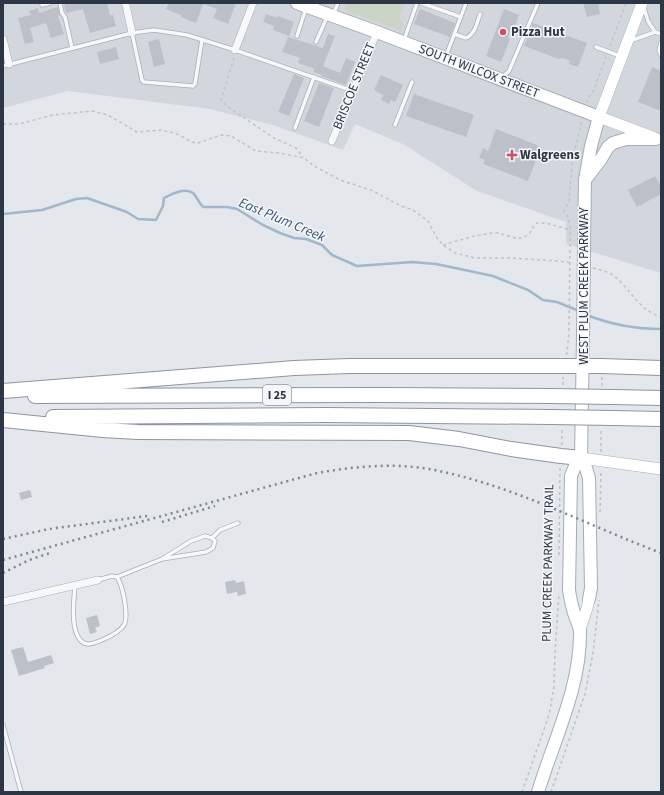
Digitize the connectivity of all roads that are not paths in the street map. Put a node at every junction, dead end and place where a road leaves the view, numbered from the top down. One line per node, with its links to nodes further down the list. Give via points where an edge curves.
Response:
1 (50, 3): 11 (lane)
2 (60, 3): 29 (lane, via 62,13 66,17)
3 (253, 3): 30 (street)
4 (338, 3): 14 (lane)
5 (417, 3): 25 (lane)
6 (421, 3): 15 (lane)
7 (466, 3): 15 (lane)
8 (538, 3): 36 (lane, via 509,71)
9 (642, 3): 17 (lane); 26 (main road)
10 (126, 4): 18 (street)
11 (42, 5)
12 (302, 5): 14 (main road, SOUTH WILCOX STREET); 21 (lane)
13 (480, 14): 19 (lane, via 470,36 466,38)
14 (330, 15): 16 (main road, SOUTH WILCOX STREET); 24 (lane)
15 (461, 17): 19 (lane)
16 (377, 32): 25 (main road, SOUTH WILCOX STREET); 38 (street, BRISCOE STREET)
17 (655, 32): 20 (lane); 26 (lane)
18 (132, 33): 23 (lane, via 154,30); 23 (lane, via 144,82 193,86); 29 (lane)
19 (454, 34): 33 (lane)
20 (661, 34)
21 (296, 36)
22 (3, 39): 34 (street)
23 (202, 40): 30 (lane)
24 (316, 42)
25 (403, 42): 33 (main road, SOUTH WILCOX STREET)
26 (628, 42): 32 (main road)
27 (661, 42): 31 (lane)
28 (596, 47): 32 (lane)
29 (72, 48): 34 (lane)
30 (235, 50): 35 (lane)
31 (661, 55)
32 (622, 57): 39 (main road)
33 (445, 58): 36 (main road, SOUTH WILCOX STREET)
34 (6, 65)
35 (314, 77): 38 (lane); 41 (lane)
36 (500, 79): 39 (main road, SOUTH WILCOX STREET)
37 (412, 82): 40 (lane)
38 (353, 91): 43 (street, BRISCOE STREET)
39 (599, 117): 42 (main road, SOUTH WILCOX STREET); 44 (main road, WEST PLUM CREEK PARKWAY)
40 (395, 125)
41 (295, 128)
42 (659, 139): 44 (main road, via 626,139 614,143 608,147)
43 (332, 141)
44 (585, 180): 45 (main road, WEST PLUM CREEK PARKWAY, bridge)
45 (583, 366): 46 (highway); 47 (highway, via 310,367); 52 (main road, WEST PLUM CREEK PARKWAY)
46 (661, 368)
47 (3, 391)
48 (3, 397): 49 (highway, I 25, bridge, via 373,395)
49 (661, 398)
50 (3, 419): 51 (highway, I 25, bridge, via 205,415); 52 (highway, via 138,432 410,433)
51 (661, 419)
52 (581, 458): 53 (main road); 60 (main road, WEST PLUM CREEK PARKWAY, via 589,478); 62 (main road, WEST PLUM CREEK PARKWAY, via 571,476 569,574 570,597)
53 (661, 469)
54 (238, 523): 55 (lane, via 220,530)
55 (212, 538): 56 (lane, via 204,536 191,541); 56 (lane, via 215,542 213,548 206,552)
56 (162, 559): 57 (lane)
57 (117, 577): 58 (lane); 59 (lane, via 125,604 124,625 111,636 91,644 84,643 78,637 74,627)
58 (98, 580): 59 (street)
59 (75, 585): 61 (street)
60 (589, 599): 62 (main road, WEST PLUM CREEK PARKWAY)
61 (3, 602)
62 (580, 629): 64 (main road, WEST PLUM CREEK PARKWAY, via 573,684)
63 (3, 725): 65 (lane)
64 (538, 791)
65 (21, 792)

